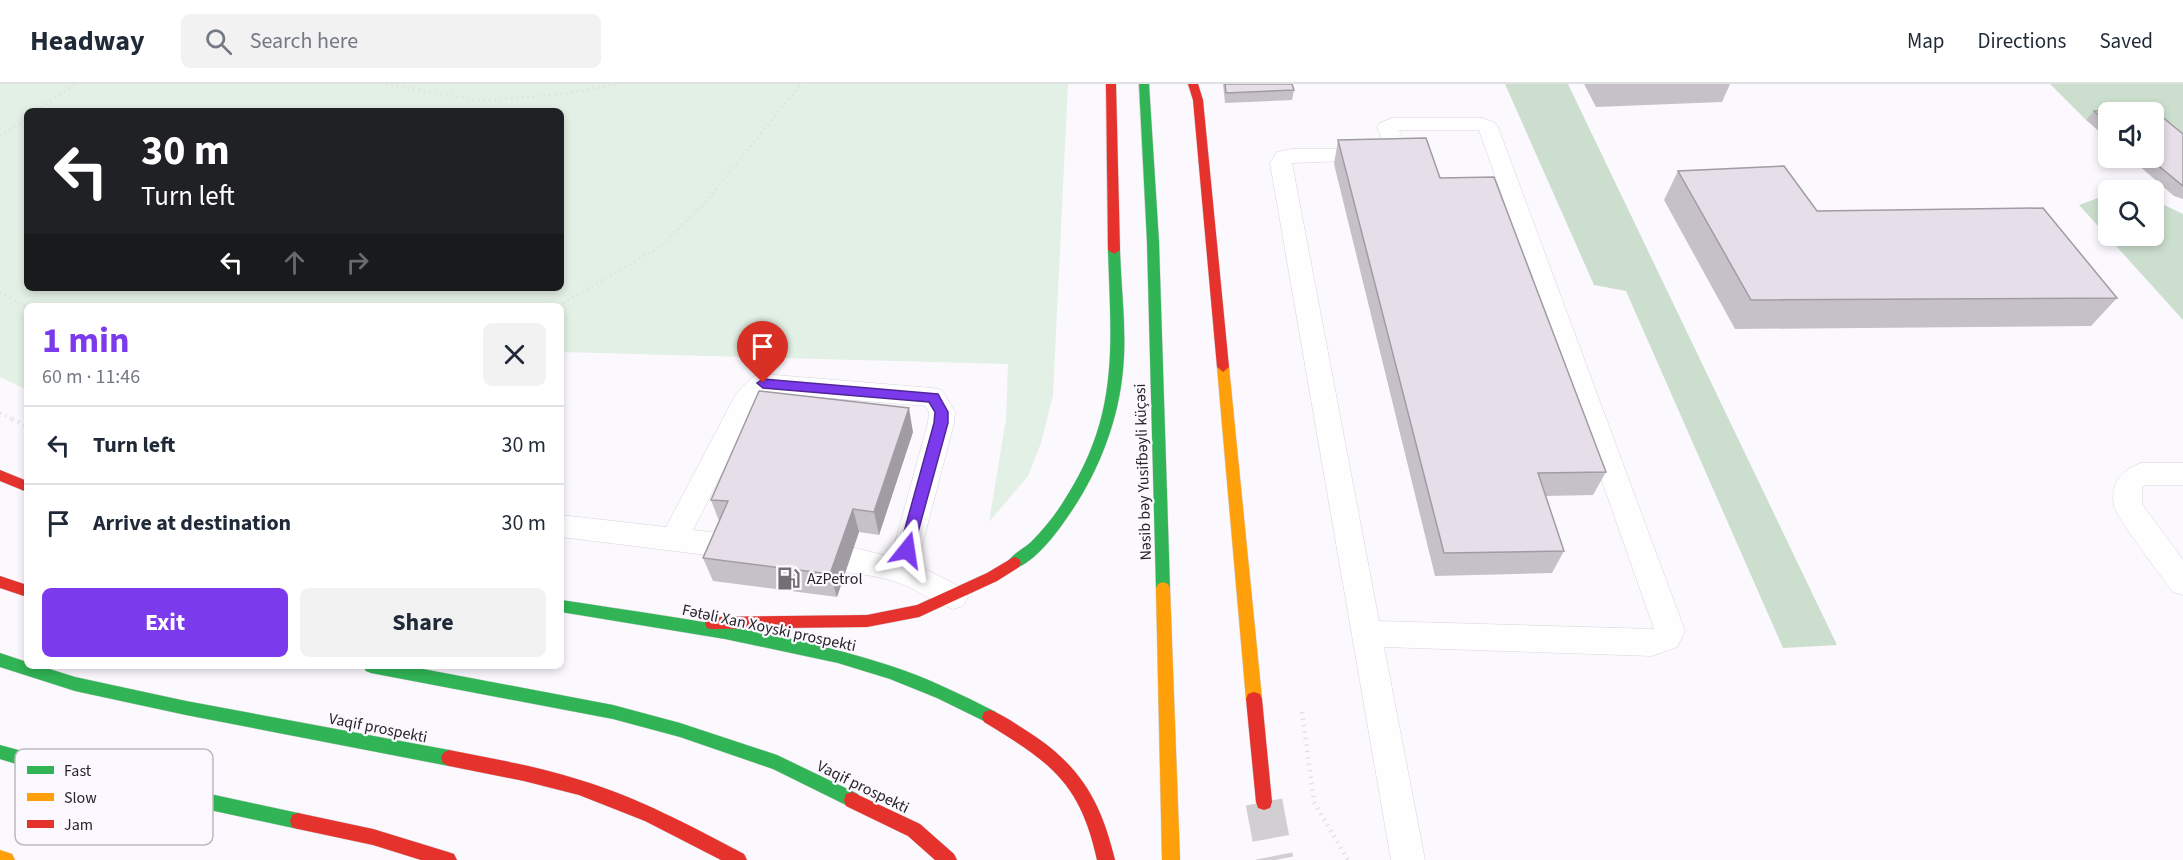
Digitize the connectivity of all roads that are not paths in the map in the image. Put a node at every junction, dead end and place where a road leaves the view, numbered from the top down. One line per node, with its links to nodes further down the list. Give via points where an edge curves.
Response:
1 (1111, 84): 13 (main road, via 1117,370 1103,438 1072,503 1026,555)
2 (1144, 84): 31 (main road, Nəsib bəy Yusifbəyli küçəsi, via 1154,254)
3 (1193, 84): 23 (main road, via 1198,100)
4 (2183, 474): 11 (lane, via 2141,474 2129,482 2128,506)
5 (0, 475): 6 (main road)
6 (24, 486)
7 (564, 526): 8 (lane)
8 (674, 539): 9 (lane, via 848,559); 9 (lane, via 746,399 763,383 933,398 942,412 941,423)
9 (901, 571): 13 (lane)
10 (0, 582): 12 (main road)
11 (2183, 584)
12 (24, 590)
13 (953, 597): 15 (main road, via 919,611 867,621)
14 (564, 607): 15 (main road)
15 (660, 623): 30 (main road, Fətəli Xan Xoyski prospekti, via 770,642 856,663 930,687 996,717 1053,757 1087,799 1104,841)
16 (1367, 634): 16 (lane, via 1281,163 1291,155 1395,154 1387,127 1392,124 1483,124 1488,127 1670,631 1666,638 1652,643); 32 (lane)
17 (0, 660): 18 (main road, Vaqif prospekti)
18 (24, 668)
19 (28, 669): 28 (main road, Vaqif prospekti, via 75,684 186,708 525,773 596,793 664,821)
20 (387, 669): 29 (main road, Vaqif prospekti, via 613,712 680,730 787,768 914,830)
21 (0, 752): 22 (main road)
22 (15, 756)
23 (1264, 802)
24 (213, 803): 27 (main road, via 373,837)
25 (0, 858): 26 (main road)
26 (6, 860)
27 (448, 860)
28 (738, 860)
29 (948, 860)
30 (1106, 860)
31 (1171, 860)
32 (1408, 860)

